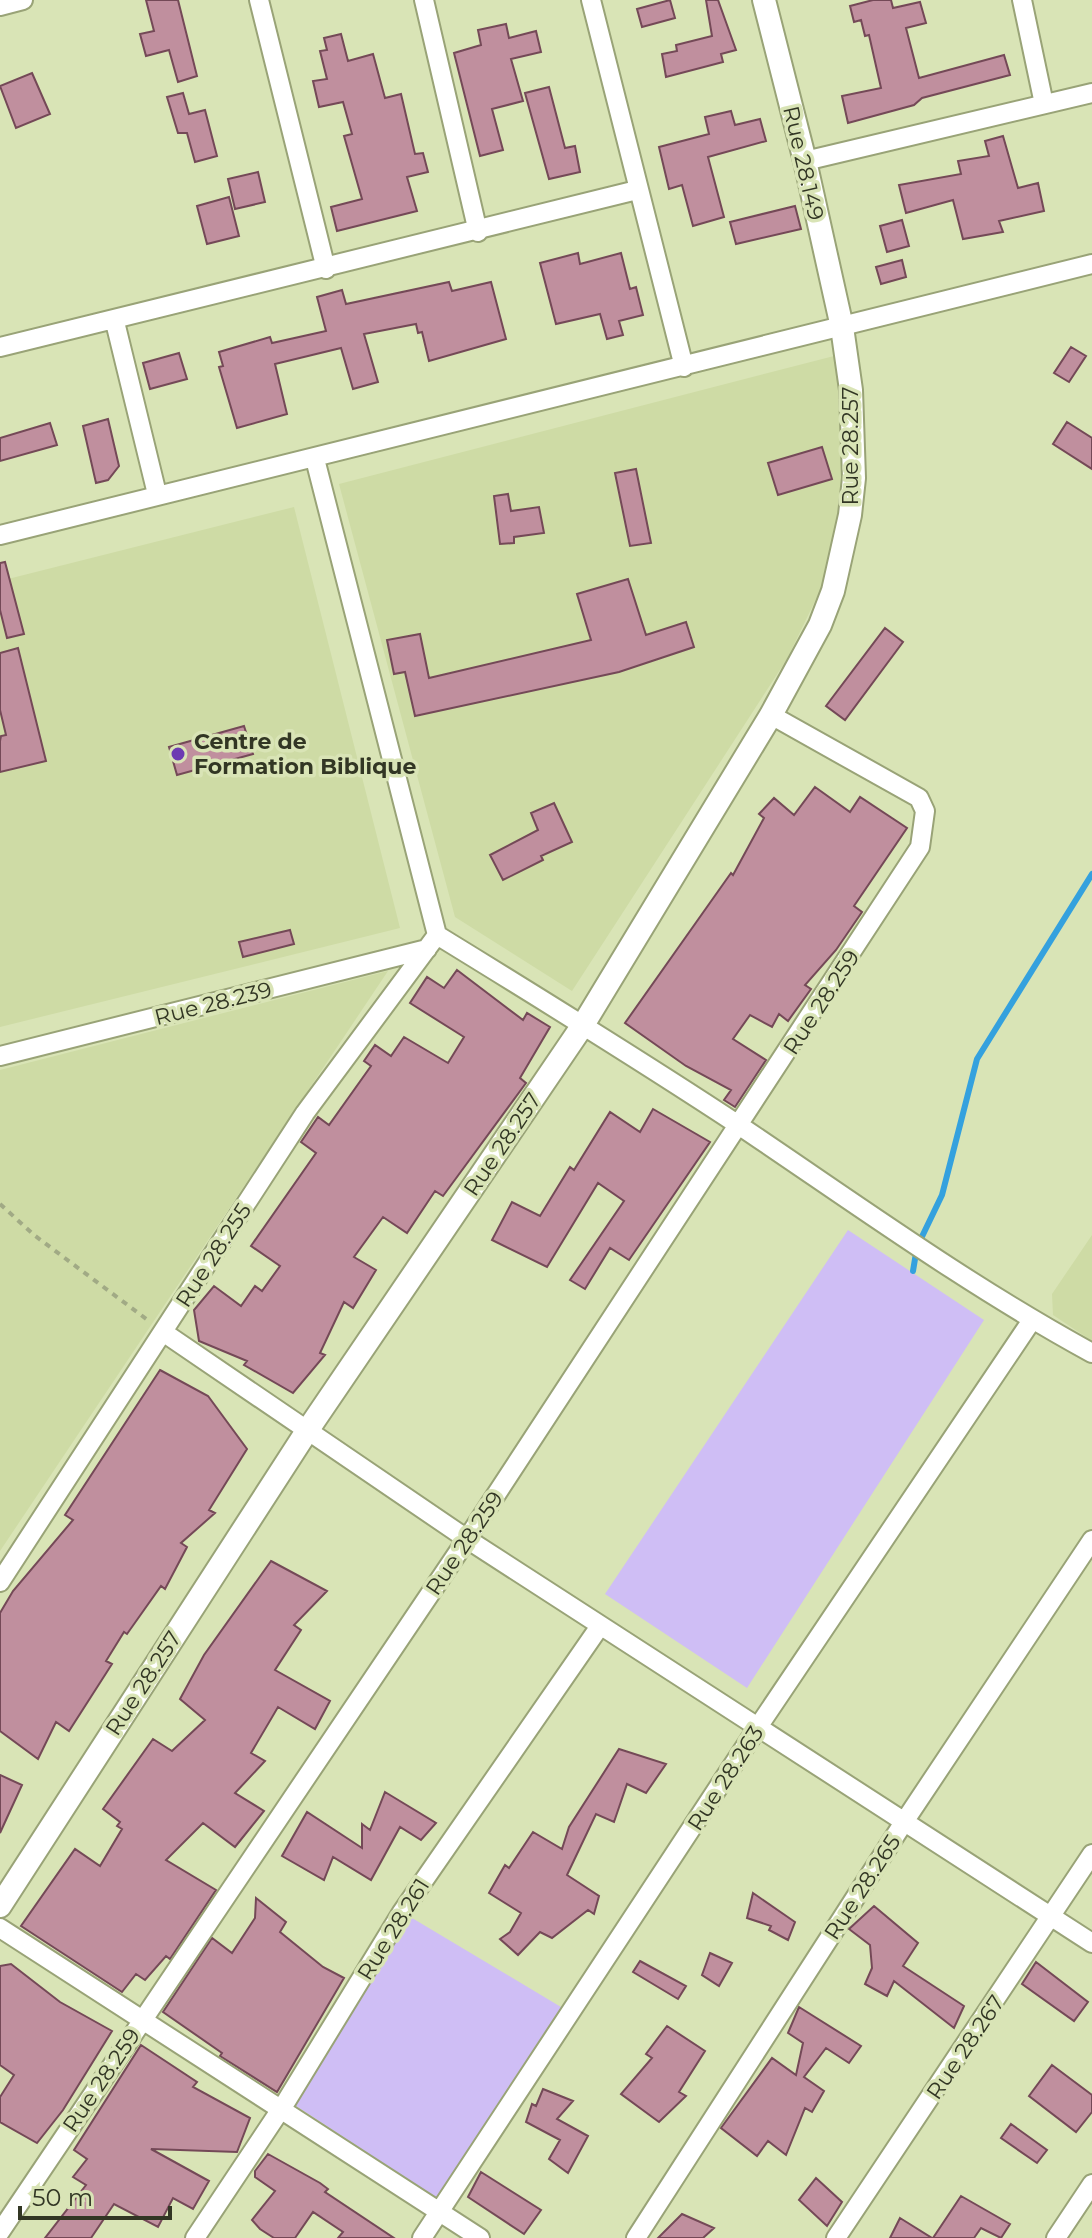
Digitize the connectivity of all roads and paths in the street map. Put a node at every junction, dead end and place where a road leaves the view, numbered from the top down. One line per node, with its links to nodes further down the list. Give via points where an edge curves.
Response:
1 (23, 0): 7 (street)
2 (259, 0): 15 (street)
3 (424, 0): 12 (street)
4 (591, 0): 11 (street)
5 (764, 0): 10 (street, Rue 28.149)
6 (1022, 0): 9 (street)
7 (0, 6)
8 (1092, 93): 9 (street)
9 (1044, 104): 10 (street)
10 (805, 161): 18 (street, Rue 28.149)
11 (637, 190): 12 (street); 20 (street)
12 (478, 232): 15 (street)
13 (1092, 249): 16 (street)
14 (1092, 264): 16 (street)
15 (326, 269): 17 (street)
16 (1061, 271): 18 (street)
17 (115, 322): 19 (street); 22 (street)
18 (842, 327): 20 (street); 24 (street, Rue 28.257, via 851,390 850,515 829,603)
19 (0, 347)
20 (684, 367): 21 (street)
21 (315, 459): 22 (street); 25 (street)
22 (157, 494): 23 (street)
23 (0, 535)
24 (771, 715): 26 (street, Rue 28.257); 28 (street, Rue 28.259, via 919,798 925,811 920,847)
25 (432, 942): 26 (street); 27 (street, Rue 28.239); 31 (street, Rue 28.255, via 305,1113)
26 (583, 1025): 28 (street); 33 (street, Rue 28.257)
27 (0, 1056)
28 (740, 1127): 30 (street); 34 (street, Rue 28.259)
29 (0, 1204): 31 (path)
30 (1032, 1320): 32 (street); 38 (street, Rue 28.263)
31 (163, 1332): 33 (street); 36 (street, Rue 28.255)
32 (1092, 1353)
33 (307, 1431): 34 (street); 41 (street, Rue 28.257)
34 (467, 1539): 37 (street); 45 (street, Rue 28.259)
35 (1092, 1540): 39 (street, Rue 28.265)
36 (0, 1582)
37 (600, 1626): 38 (street); 46 (street, Rue 28.261, via 402,1912)
38 (758, 1727): 39 (street); 48 (street, Rue 28.263)
39 (904, 1822): 42 (street); 53 (street, Rue 28.265)
40 (1092, 1854): 42 (street, Rue 28.267)
41 (0, 1906)
42 (1053, 1917): 44 (street); 54 (street, Rue 28.267)
43 (0, 1928): 45 (street)
44 (1092, 1943)
45 (141, 2020): 46 (street); 49 (street, Rue 28.259)
46 (280, 2111): 48 (street); 50 (street, Rue 28.261)
47 (1092, 2184): 55 (street)
48 (440, 2213): 51 (street, Rue 28.263); 52 (street)
49 (0, 2232)
50 (195, 2238)
51 (422, 2238)
52 (480, 2238)
53 (636, 2238)
54 (836, 2238)
55 (1056, 2238)

